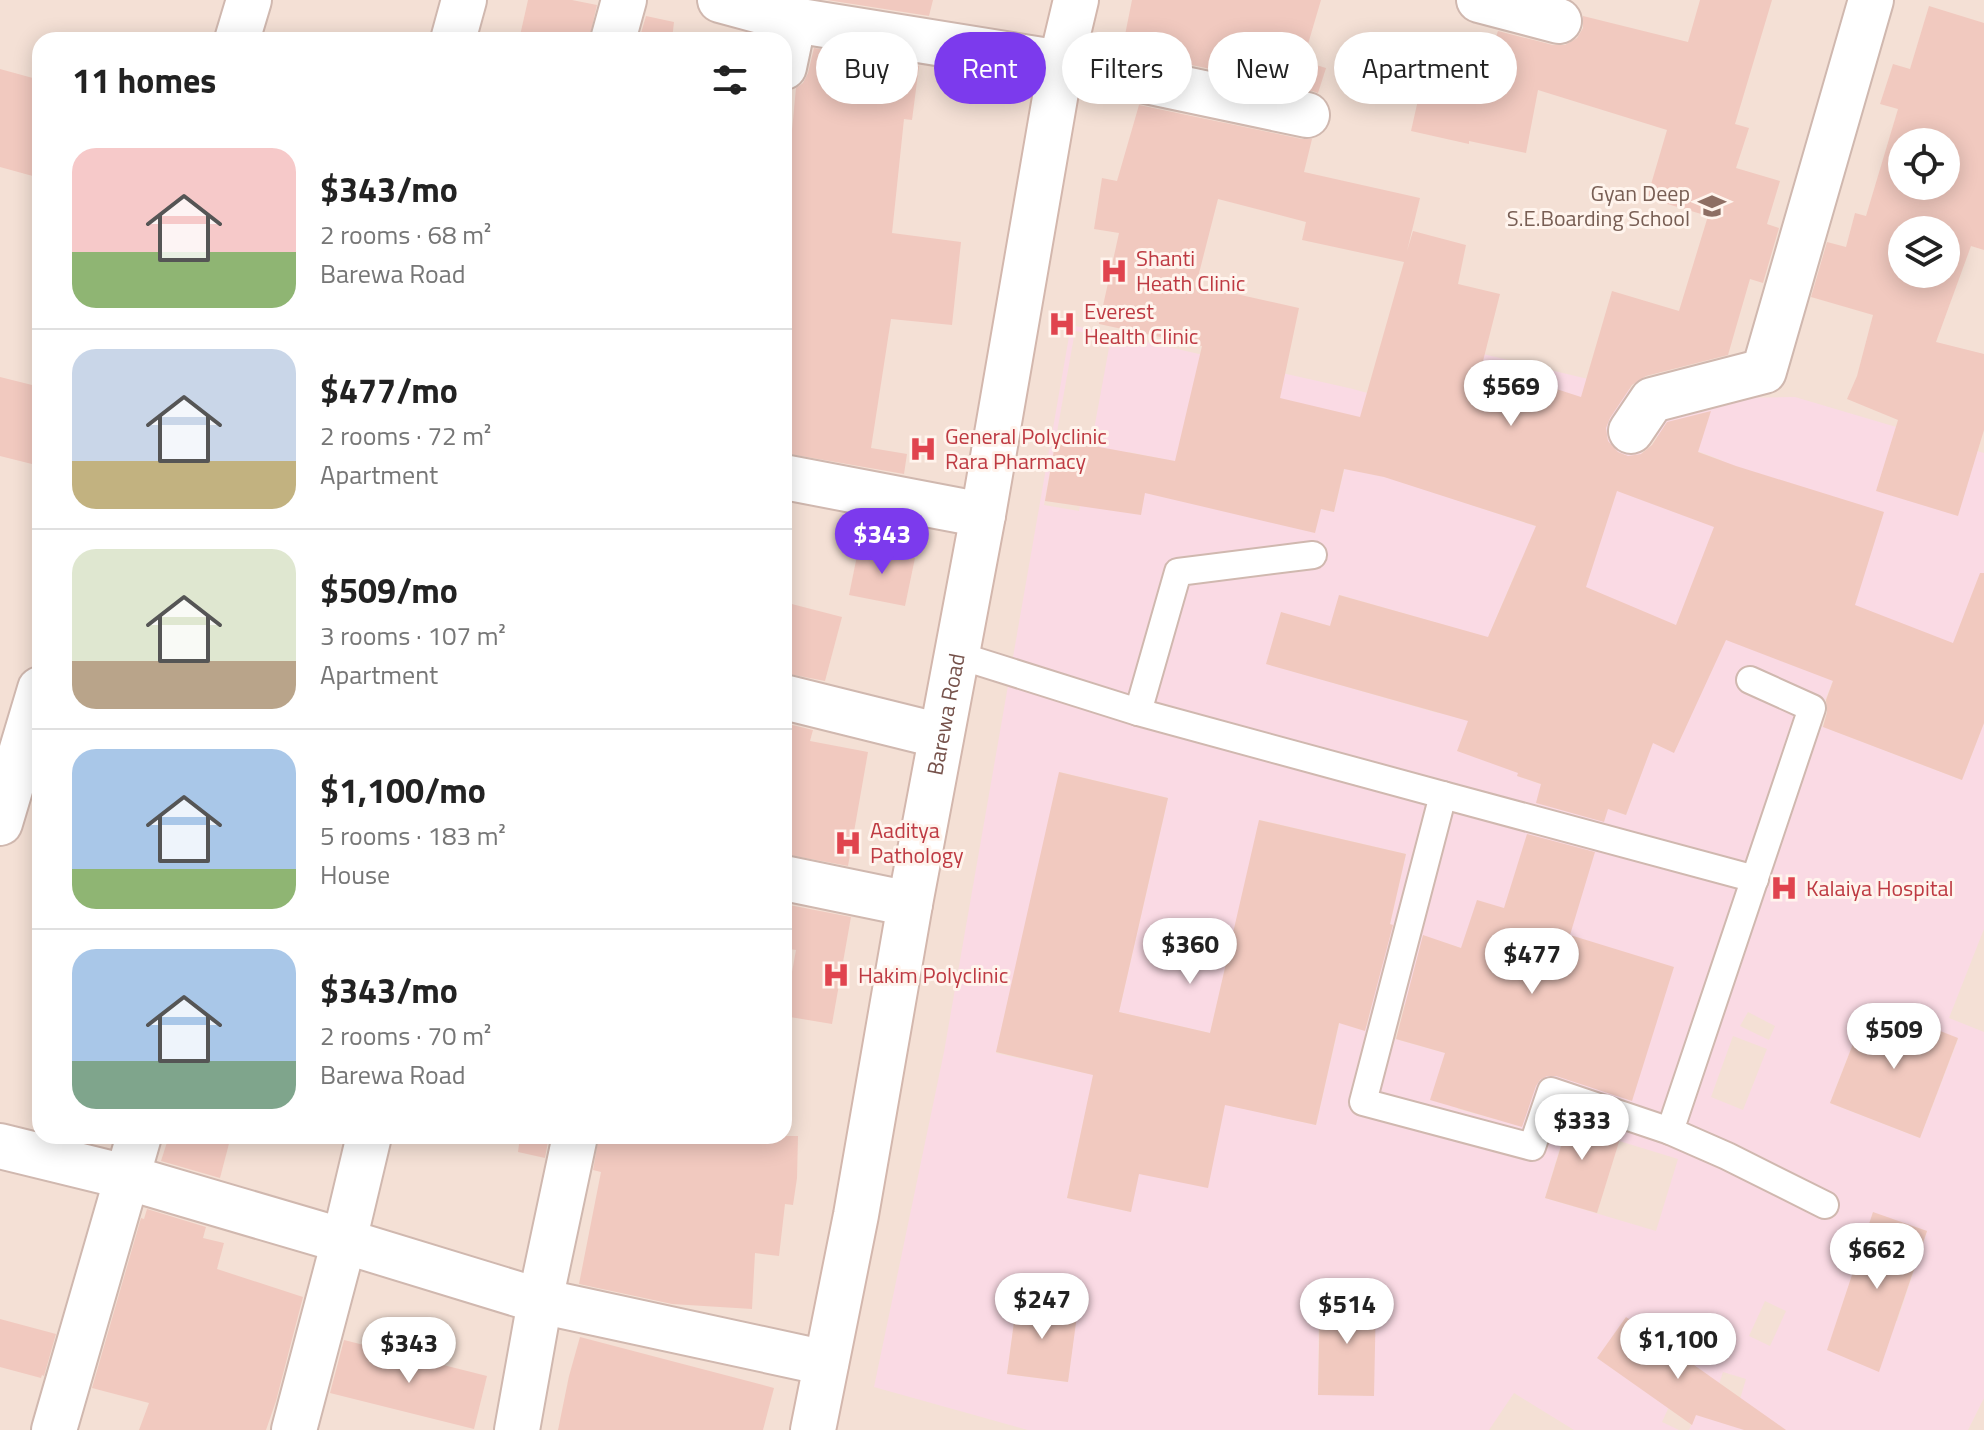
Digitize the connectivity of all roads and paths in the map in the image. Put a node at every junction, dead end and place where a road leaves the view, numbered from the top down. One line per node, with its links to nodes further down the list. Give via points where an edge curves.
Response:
1 (249, 0): 10 (street)
2 (464, 0): 11 (street)
3 (624, 0): 12 (street)
4 (720, 0): 8 (street)
5 (1076, 0): 14 (street, Barewa Road)
6 (1479, 0): 9 (street)
7 (1871, 0): 16 (street, via 1764,371 1652,400)
8 (794, 20): 13 (street); 14 (street)
9 (1559, 21)
10 (239, 32)
11 (455, 32)
12 (615, 32)
13 (791, 32)
14 (1061, 63): 15 (street); 18 (street, Barewa Road)
15 (1307, 115)
16 (1631, 431)
17 (792, 479): 18 (street)
18 (983, 515): 20 (street, Barewa Road)
19 (1313, 555): 23 (lane, via 1178,572)
20 (957, 655): 23 (lane); 25 (street, Barewa Road)
21 (1750, 680): 28 (lane, via 1812,708)
22 (792, 699): 25 (street)
23 (1138, 712): 26 (lane)
24 (32, 716): 27 (street)
25 (941, 736): 30 (street, Barewa Road)
26 (1443, 795): 28 (lane); 31 (lane, via 1363,1102 1532,1147 1551,1091)
27 (0, 823)
28 (1755, 879): 31 (lane)
29 (792, 880): 30 (street)
30 (910, 904): 40 (street, Barewa Road)
31 (1670, 1131): 37 (lane)
32 (136, 1144): 36 (street)
33 (367, 1144): 38 (street)
34 (573, 1144): 39 (street)
35 (0, 1146): 36 (street)
36 (126, 1177): 38 (street); 41 (street)
37 (1825, 1205)
38 (344, 1241): 39 (street); 42 (street)
39 (540, 1301): 40 (street); 43 (street)
40 (826, 1363): 44 (street, Barewa Road)
41 (54, 1430)
42 (294, 1430)
43 (517, 1430)
44 (813, 1430)

